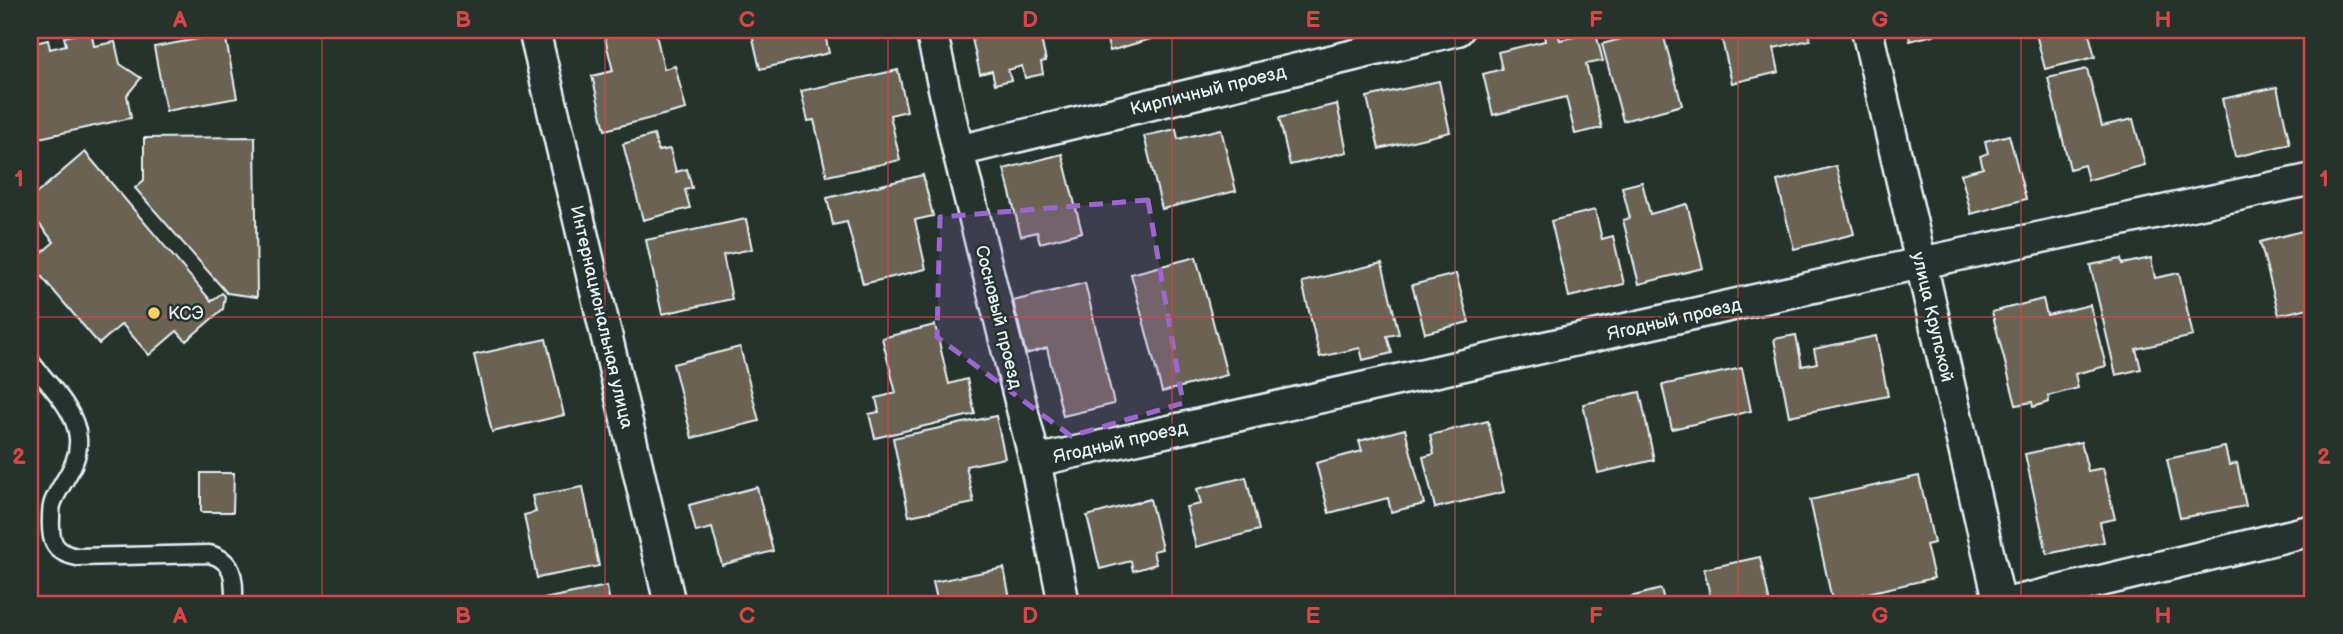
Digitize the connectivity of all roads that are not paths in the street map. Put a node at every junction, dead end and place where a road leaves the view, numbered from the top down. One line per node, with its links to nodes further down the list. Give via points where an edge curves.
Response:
1 (534, 30): 12 (street, Интернациональная улица)
2 (931, 30): 5 (street, Сосновый проезд)
3 (1458, 30): 5 (street, Кирпичный проезд)
4 (1867, 30): 7 (street, улица Крупской)
5 (958, 151): 9 (street, Сосновый проезд)
6 (2313, 179): 7 (street, Ягодный проезд)
7 (1921, 263): 9 (street, Ягодный проезд); 14 (street, улица Крупской)
8 (30, 361): 11 (lane, via 69,412 78,436 77,456 52,504 50,536 57,548 77,557 209,554 222,558 234,581)
9 (1035, 461): 13 (street, Сосновый проезд)
10 (2313, 530): 15 (street)
11 (234, 604)
12 (670, 604)
13 (1065, 604)
14 (2000, 604)
15 (2005, 604)

